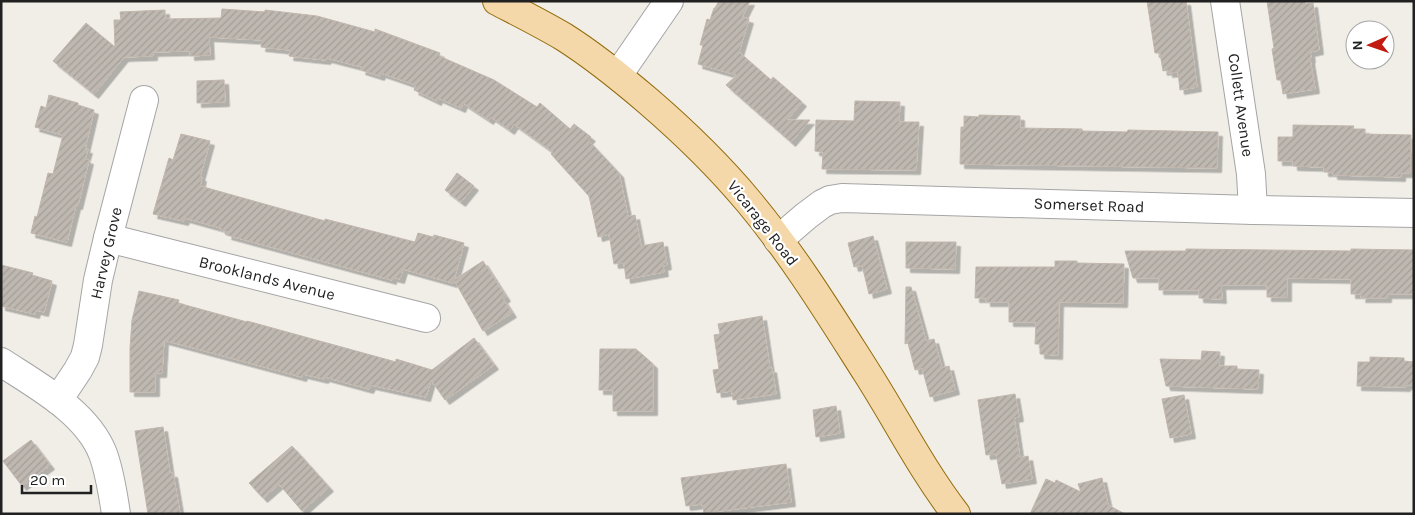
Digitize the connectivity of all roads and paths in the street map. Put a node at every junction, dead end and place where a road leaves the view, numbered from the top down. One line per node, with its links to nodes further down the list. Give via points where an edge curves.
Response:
1 (497, 1): 4 (main road, Vicarage Road, via 565,38)
2 (669, 1): 4 (street)
3 (1225, 1): 6 (street, Collett Avenue, via 1251,174)
4 (618, 75): 9 (main road, Vicarage Road, via 722,171)
5 (144, 100): 8 (street, Harvey Grove)
6 (1253, 210): 7 (street, Somerset Road); 9 (street, Somerset Road, via 842,198 822,204)
7 (1414, 213)
8 (108, 238): 10 (street, Brooklands Avenue); 12 (street, Harvey Grove, via 87,351)
9 (778, 240): 14 (main road, Vicarage Road, via 802,272)
10 (426, 318)
11 (1, 362): 12 (street)
12 (58, 400): 13 (street, via 95,438 109,472)
13 (116, 514)
14 (956, 514)

